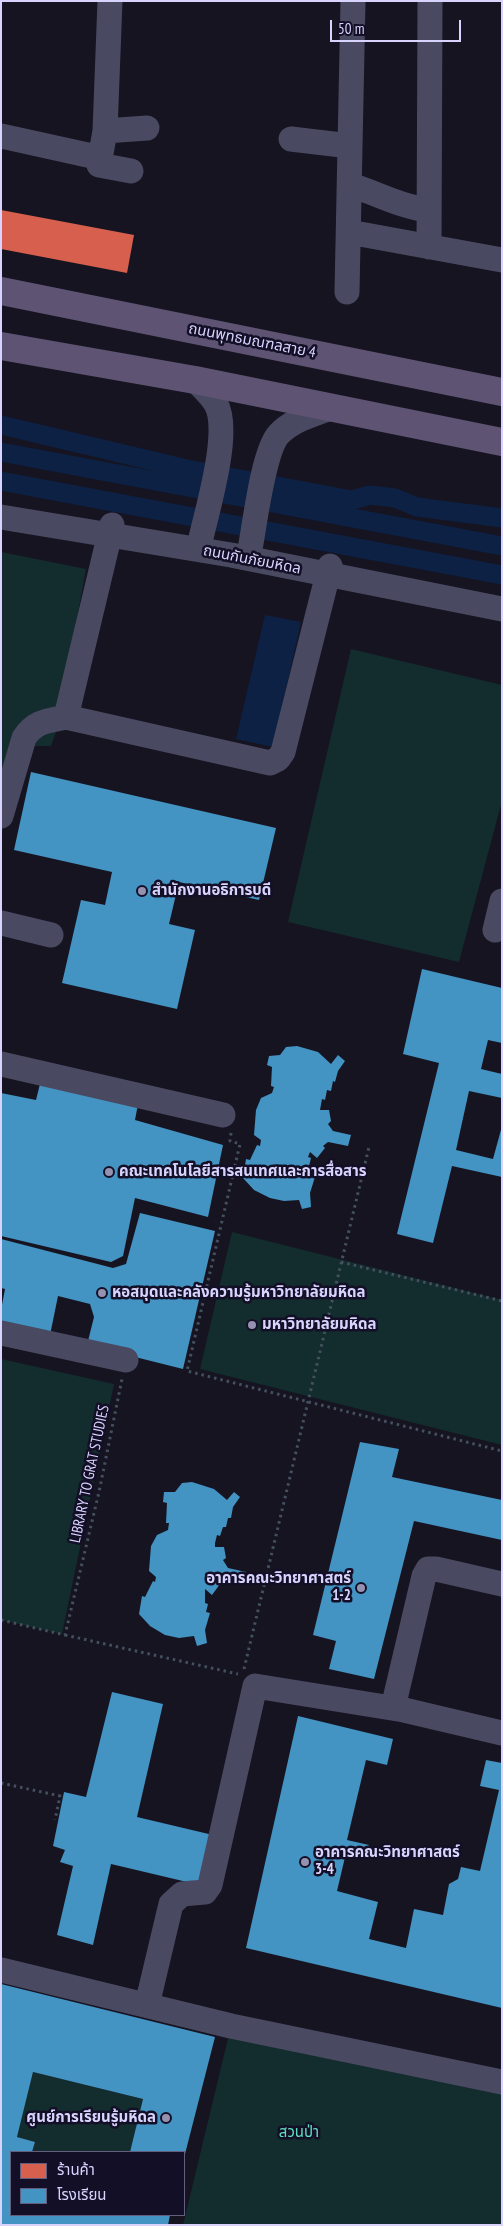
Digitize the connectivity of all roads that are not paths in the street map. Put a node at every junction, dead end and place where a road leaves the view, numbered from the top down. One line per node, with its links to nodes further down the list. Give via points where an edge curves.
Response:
1 (110, 1): 5 (street)
2 (353, 1): 8 (street)
3 (430, 1): 12 (street)
4 (147, 128): 5 (street)
5 (105, 131): 9 (street)
6 (1, 136): 9 (street)
7 (291, 139): 8 (street)
8 (350, 146): 11 (street)
9 (101, 158): 10 (street, via 99,165)
10 (131, 171)
11 (350, 185): 12 (street, via 408,206); 13 (street)
12 (429, 210): 14 (street)
13 (349, 232): 14 (street); 17 (street)
14 (429, 247): 15 (street)
15 (502, 260)
16 (1, 291): 20 (main road, ถนนพุทธมณฑลสาย 4)
17 (347, 292)
18 (1, 346): 19 (main road)
19 (195, 380): 21 (main road); 25 (street, via 216,404 221,439)
20 (502, 392)
21 (330, 408): 22 (main road); 27 (street, via 293,422 278,434 270,449)
22 (502, 442)
23 (1, 506): 26 (street, ถนนกันภัยมหิดล)
24 (1, 517): 26 (street, ถนนกันภัยมหิดล)
25 (203, 529): 26 (street, ถนนกันภัยมหิดล); 27 (street, ถนนกันภัยมหิดล)
26 (111, 530): 28 (street, ถนนกันภัยมหิดล, via 231,555); 31 (street)
27 (252, 540): 28 (street, ถนนกันภัยมหิดล)
28 (329, 570): 29 (street, ถนนกันภัยมหิดล); 30 (street, ถนนกันภัยมหิดล); 31 (street, via 283,752 278,759 270,763)
29 (502, 595)
30 (502, 609)
31 (66, 717): 32 (street, via 45,721 31,728 24,738)
32 (1, 816)
33 (502, 901): 35 (street)
34 (1, 923): 36 (street)
35 (495, 930)
36 (51, 935)
37 (1, 1064): 38 (street)
38 (228, 1119)
39 (1, 1333): 40 (street)
40 (126, 1360)
41 (502, 1584): 42 (street, via 428,1569 395,1699)
42 (404, 1710): 43 (street); 45 (street, via 254,1686 210,1885 205,1892 182,1894 171,1904)
43 (502, 1733)
44 (1, 1970): 45 (street)
45 (147, 2006): 46 (street)
46 (502, 2082)

